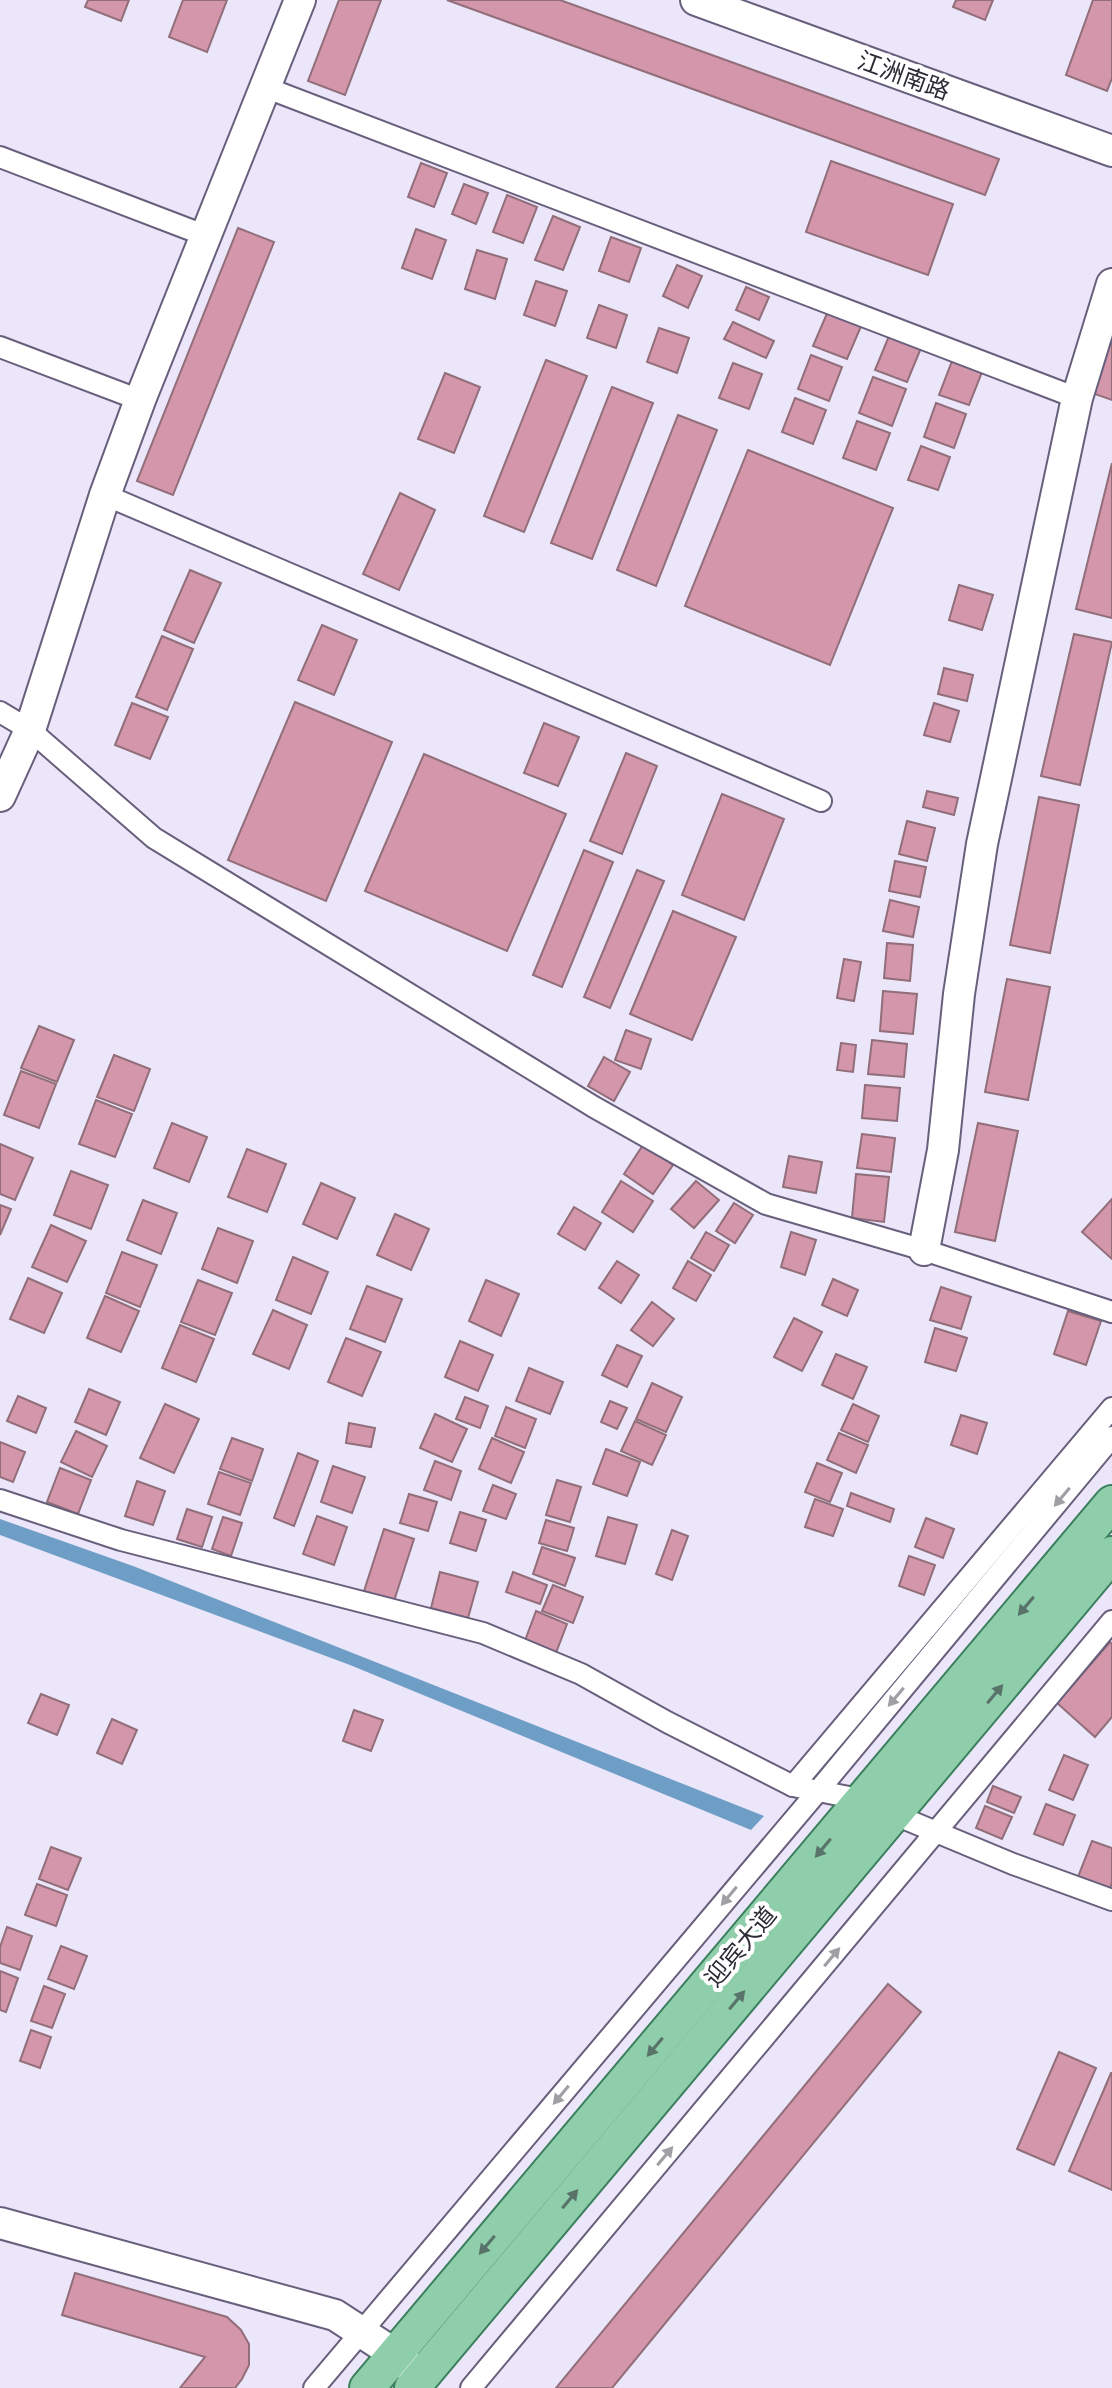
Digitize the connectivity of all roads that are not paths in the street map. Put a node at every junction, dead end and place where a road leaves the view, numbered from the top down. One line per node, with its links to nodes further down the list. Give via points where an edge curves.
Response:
1 (300, 0): 3 (street)
2 (696, 0): 4 (street, 江洲南路)
3 (267, 88): 6 (street); 9 (street)
4 (1112, 151)
5 (0, 157): 6 (street)
6 (204, 235): 10 (street)
7 (1112, 284): 9 (street)
8 (0, 347): 10 (street)
9 (1077, 398): 16 (street, via 982,844 943,1150)
10 (140, 400): 11 (street)
11 (105, 495): 13 (street); 15 (street)
12 (0, 712): 13 (street)
13 (30, 730): 14 (street); 16 (street, via 154,838 594,1107 766,1204)
14 (0, 796)
15 (821, 801)
16 (924, 1250): 17 (street)
17 (1112, 1312)
18 (1112, 1408): 24 (street)
19 (1112, 1437): 25 (street, one-way to 25)
20 (0, 1500): 24 (street, via 121,1540 483,1633 581,1674)
21 (1112, 1503): 26 (main road, 迎宾大道, one-way to 26)
22 (1112, 1554): 26 (main road, 迎宾大道, one-way to 22)
23 (1112, 1621): 27 (street)
24 (793, 1786): 25 (street)
25 (818, 1791): 26 (street); 30 (street, one-way to 30)
26 (878, 1807): 27 (street); 31 (main road, 迎宾大道, one-way to 31); 32 (main road, 迎宾大道, one-way to 26)
27 (937, 1832): 28 (street); 35 (street, one-way to 27)
28 (1112, 1900)
29 (0, 2223): 30 (street, via 335,2315)
30 (362, 2331): 31 (street); 33 (street)
31 (395, 2354): 32 (street); 34 (main road, 迎宾大道)
32 (423, 2384)
33 (314, 2388)
34 (367, 2388)
35 (471, 2388)

